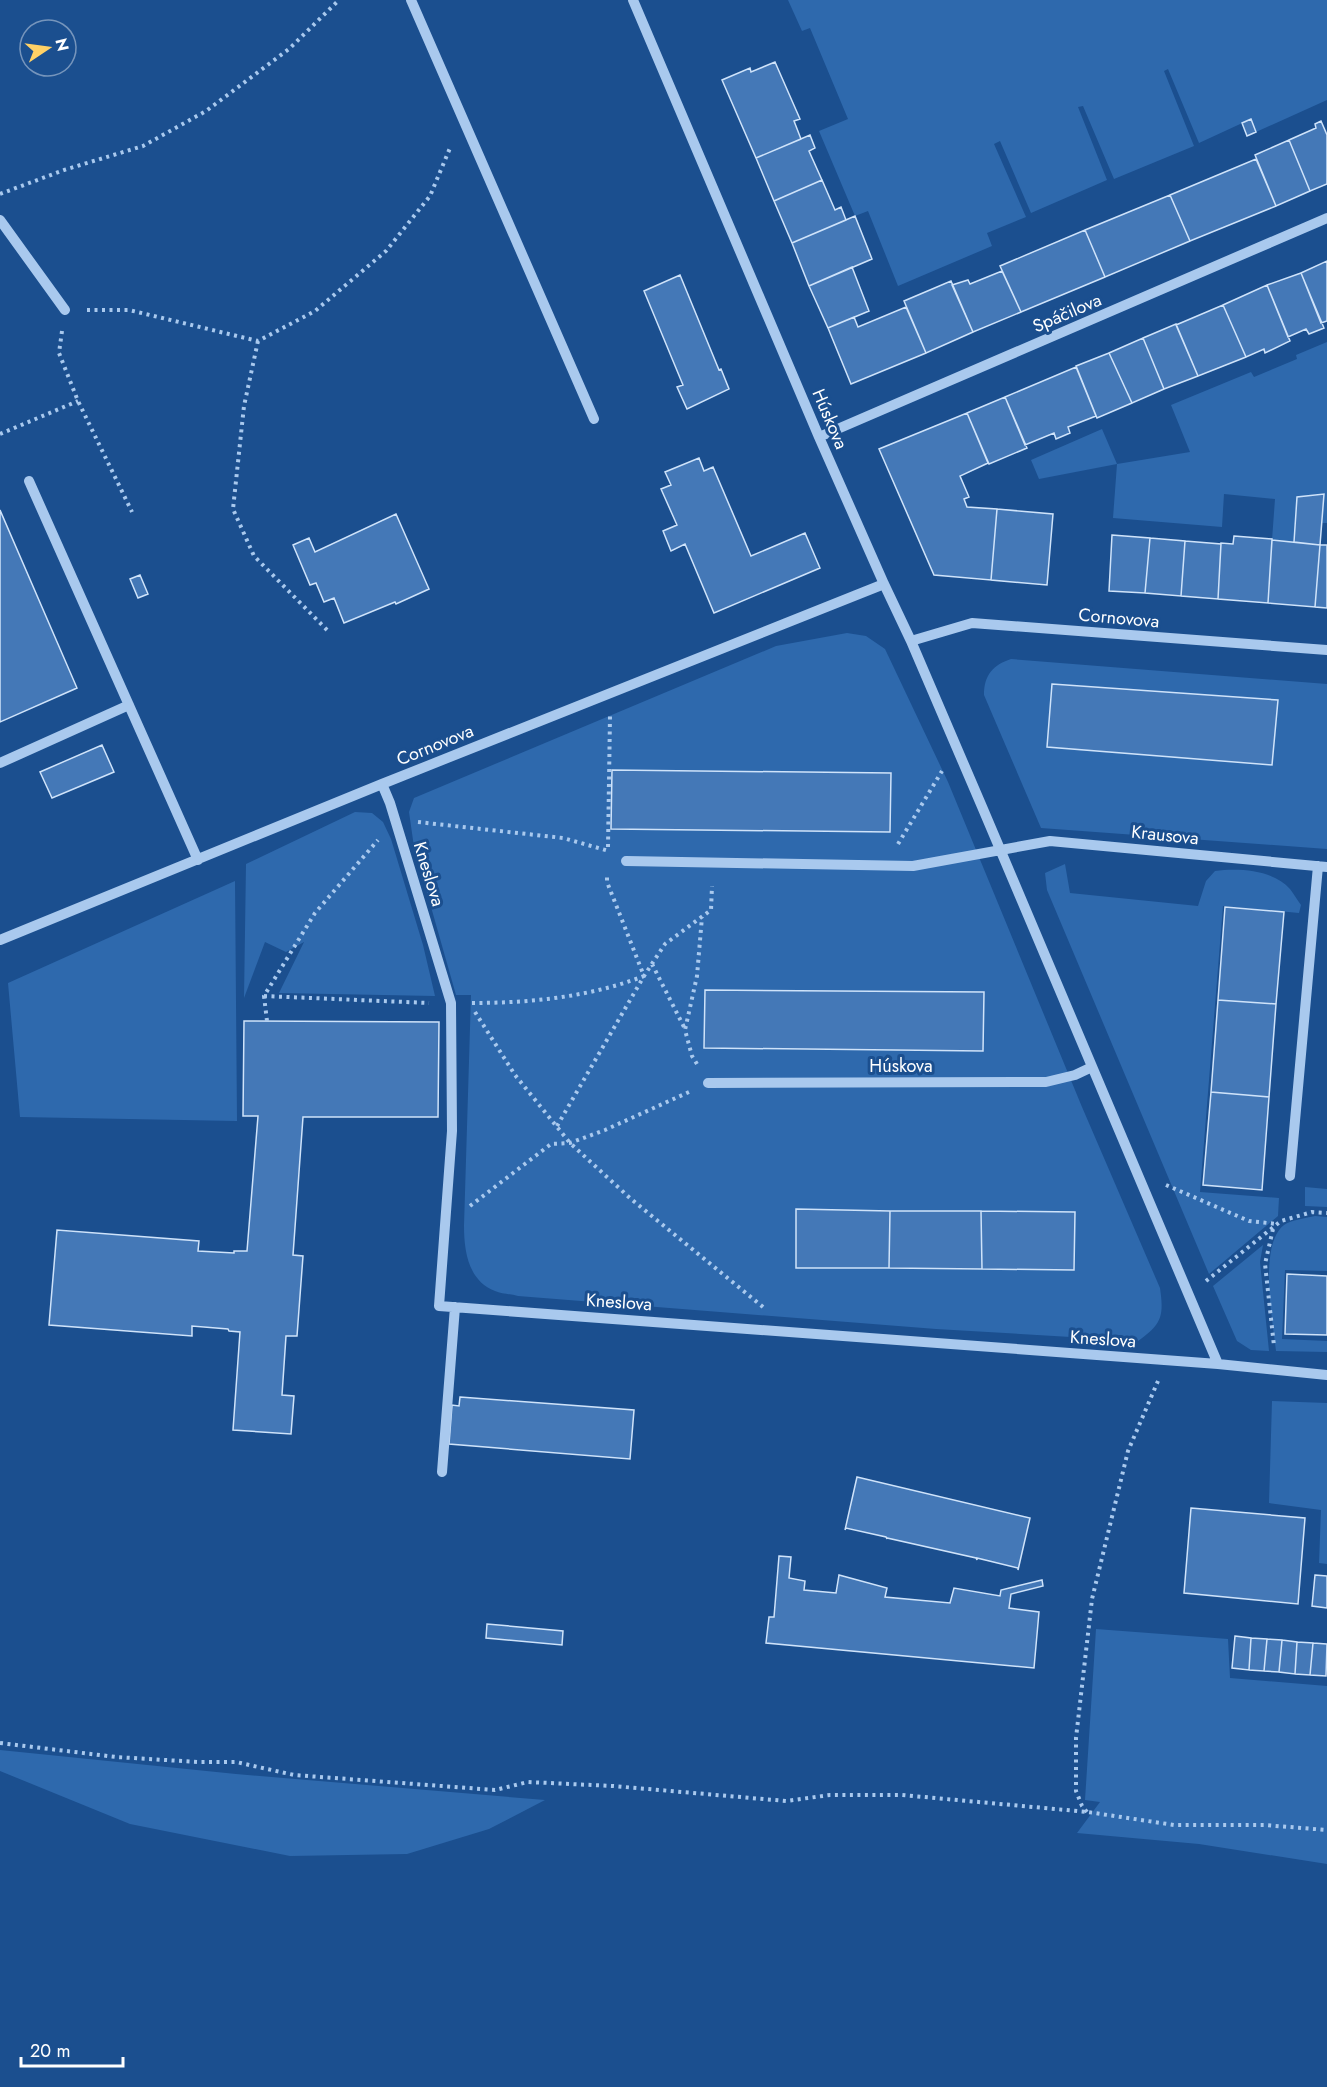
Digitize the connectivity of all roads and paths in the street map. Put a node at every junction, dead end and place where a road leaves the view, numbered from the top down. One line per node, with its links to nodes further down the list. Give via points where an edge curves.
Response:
1 (339, 0): 5 (path, via 289,49 206,111 143,146)
2 (411, 0): 4 (street)
3 (633, 0): 13 (street, Húskova)
4 (463, 119): 9 (path, via 430,196 386,251 315,311); 11 (street)
5 (0, 194)
6 (1327, 218): 13 (street, Spáčilova)
7 (0, 220): 8 (street)
8 (65, 310): 9 (path, via 129,310); 10 (path, via 59,353)
9 (258, 341): 17 (path, via 244,406 233,509 254,556)
10 (78, 401): 12 (path); 15 (path)
11 (594, 419)
12 (0, 434)
13 (819, 437): 16 (street, Húskova)
14 (29, 481): 20 (street)
15 (132, 512)
16 (884, 584): 18 (street, Húskova); 23 (street, Cornovova)
17 (330, 633)
18 (911, 641): 19 (street, Cornovova, via 972,622); 25 (street, Húskova)
19 (1327, 650)
20 (129, 705): 21 (street); 26 (street)
21 (0, 763)
22 (944, 768): 29 (path)
23 (382, 784): 24 (street, Kneslova); 26 (street, Cornovova)
24 (395, 820): 27 (path, via 563,838 608,850); 35 (path, via 315,913); 36 (street, Kneslova)
25 (1000, 849): 29 (street, via 913,866); 30 (street, Krausova, via 1050,841); 39 (street, Húskova)
26 (198, 860): 32 (street, Cornovova)
27 (626, 861): 28 (street)
28 (712, 862): 29 (street); 31 (path, via 711,910)
29 (885, 866)
30 (1322, 867): 43 (street)
31 (702, 917): 33 (path, via 665,944); 38 (path, via 697,976)
32 (0, 940)
33 (652, 964): 34 (path); 38 (path)
34 (644, 976): 41 (path); 41 (path, via 625,984 547,1000 470,1003 515,1075)
35 (264, 996): 36 (path); 37 (path)
36 (451, 1003): 50 (street, Kneslova, via 452,1131 439,1306)
37 (267, 1021)
38 (685, 1030): 40 (path, via 692,1056)
39 (1092, 1067): 40 (street, Húskova, via 1046,1082); 49 (street, Húskova)
40 (708, 1083): 42 (path)
41 (557, 1126): 42 (path)
42 (570, 1143): 45 (path, via 551,1144); 51 (path, via 631,1199)
43 (1290, 1176)
44 (1161, 1183): 47 (path, via 1249,1221)
45 (469, 1207)
46 (1327, 1213): 47 (path, via 1312,1212)
47 (1278, 1224): 48 (path)
48 (1273, 1228): 49 (path); 52 (path, via 1265,1263)
49 (1189, 1294): 54 (street, Húskova)
50 (455, 1307): 51 (street, Kneslova); 56 (street)
51 (794, 1332): 53 (street, Kneslova)
52 (1274, 1347)
53 (1167, 1360): 54 (street, Kneslova); 58 (path, via 1128,1451 1092,1599 1076,1738 1076,1791)
54 (1218, 1364): 55 (street, Kneslova)
55 (1327, 1376)
56 (442, 1472)
57 (0, 1743): 58 (path, via 116,1756 236,1762 294,1775 495,1790 528,1782 786,1801 830,1795 902,1795)
58 (1088, 1812): 59 (path, via 1174,1825 1264,1824)
59 (1327, 1830)

